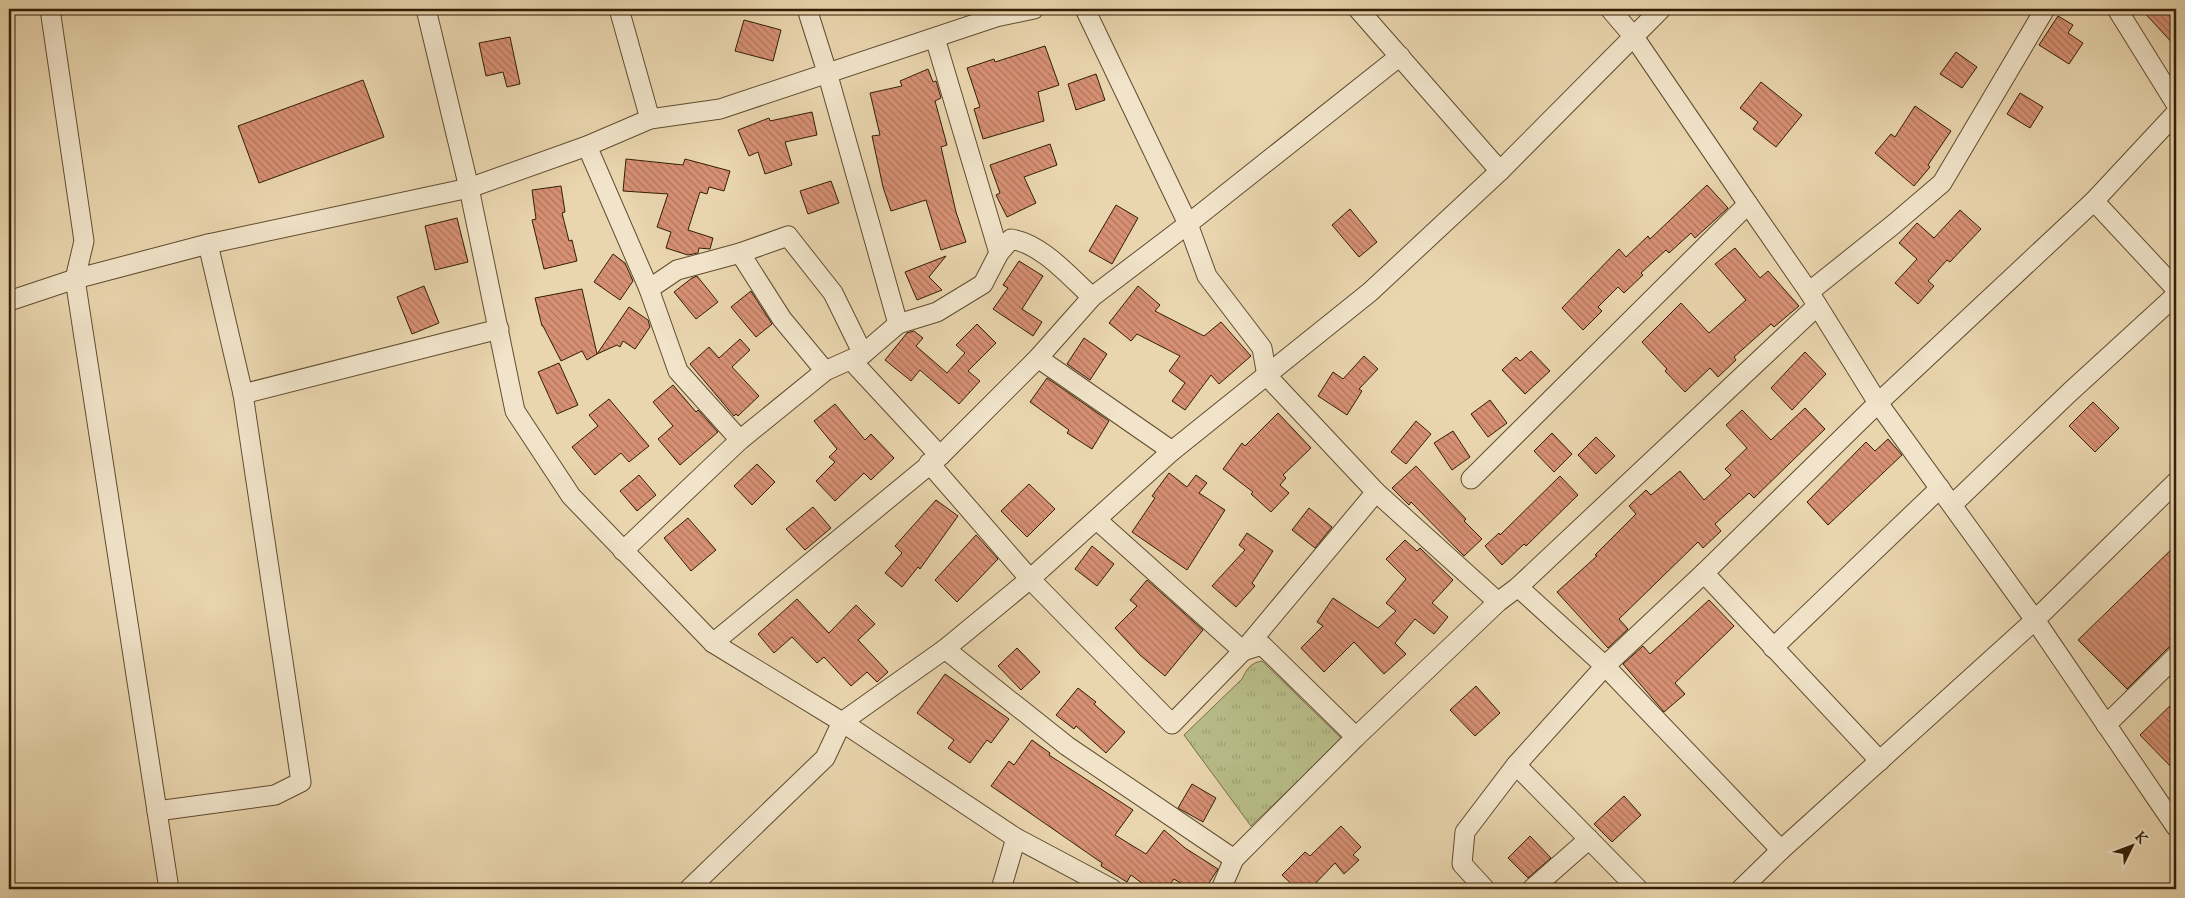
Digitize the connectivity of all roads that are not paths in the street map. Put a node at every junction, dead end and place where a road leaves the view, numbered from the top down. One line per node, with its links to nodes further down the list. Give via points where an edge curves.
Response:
1 (50, 9): 29 (street, via 84,241)
2 (426, 9): 22 (street)
3 (619, 9): 19 (street)
4 (807, 9): 16 (street)
5 (1034, 9): 12 (street)
6 (1085, 9): 25 (street)
7 (1358, 9): 15 (street)
8 (1610, 9): 13 (street)
9 (1661, 9): 13 (street)
10 (2045, 9): 34 (street, via 1942,182)
11 (2119, 9): 17 (street)
12 (995, 13): 14 (street)
13 (1634, 37): 21 (street); 24 (street)
14 (935, 38): 16 (street); 28 (street)
15 (1400, 56): 21 (street); 25 (street)
16 (827, 72): 19 (street, via 720,109); 36 (street)
17 (2176, 104)
18 (2176, 114): 23 (street)
19 (650, 119): 20 (street)
20 (587, 146): 22 (street); 30 (street)
21 (1500, 170): 41 (street, via 1370,292)
22 (469, 188): 26 (street); 37 (street)
23 (2094, 202): 31 (street); 43 (street)
24 (1748, 204): 34 (street); 47 (street)
25 (1188, 224): 32 (street); 41 (street, via 1207,276 1262,348)
26 (208, 244): 29 (street); 42 (street)
27 (740, 253): 30 (street, via 677,270); 38 (street, via 788,236 833,293); 40 (street, via 782,319)
28 (999, 253): 32 (street, via 1011,239 1024,241); 36 (street, via 983,284 937,312)
29 (76, 279): 35 (street); 70 (street)
30 (649, 289): 44 (street, via 678,371)
31 (2176, 289)
32 (1092, 296): 39 (street)
33 (2176, 296): 51 (street)
34 (1813, 299): 43 (street); 56 (street)
35 (9, 301)
36 (898, 324): 38 (street)
37 (499, 330): 42 (street); 53 (street, via 515,411 571,496)
38 (857, 357): 40 (street); 46 (street)
39 (1038, 358): 45 (street); 46 (street)
40 (825, 371): 44 (street)
41 (1267, 376): 45 (street); 50 (street)
42 (243, 394): 70 (street, via 301,782 276,795)
43 (1878, 403): 49 (street); 54 (street)
44 (740, 440): 53 (street)
45 (1172, 451): 52 (street)
46 (934, 460): 55 (street); 59 (street)
47 (1471, 479)
48 (2176, 482): 58 (street)
49 (1940, 488): 51 (street); 60 (street)
50 (1376, 492): 57 (street); 62 (street)
51 (1952, 504): 58 (street)
52 (1097, 520): 55 (street); 62 (street)
53 (623, 551): 59 (street)
54 (1704, 573): 60 (street); 64 (street)
55 (1030, 579): 61 (street); 62 (street, via 1172,724)
56 (1518, 587): 57 (street); 64 (street)
57 (1498, 602): 67 (street)
58 (2035, 620): 66 (street); 68 (street)
59 (713, 643): 65 (street)
60 (1773, 648): 68 (street)
61 (945, 649): 65 (street); 75 (street, via 1067,746)
62 (1243, 651): 67 (street, via 1262,645)
63 (2176, 656): 66 (street)
64 (1605, 666): 69 (street); 74 (street)
65 (842, 722): 72 (street); 77 (street, via 825,758)
66 (2106, 725): 71 (street)
67 (1356, 737): 75 (street)
68 (1880, 761): 74 (street)
69 (1516, 765): 73 (street); 81 (street, via 1465,832 1462,864)
70 (157, 811): 76 (street)
71 (2174, 819)
72 (1016, 838): 78 (street); 79 (street)
73 (1589, 839): 82 (street); 83 (street)
74 (1781, 850): 84 (street)
75 (1234, 859): 80 (street)
76 (169, 889)
77 (689, 889)
78 (1001, 889)
79 (1112, 889)
80 (1221, 889)
81 (1485, 889)
82 (1532, 889)
83 (1638, 889)
84 (1741, 889)

